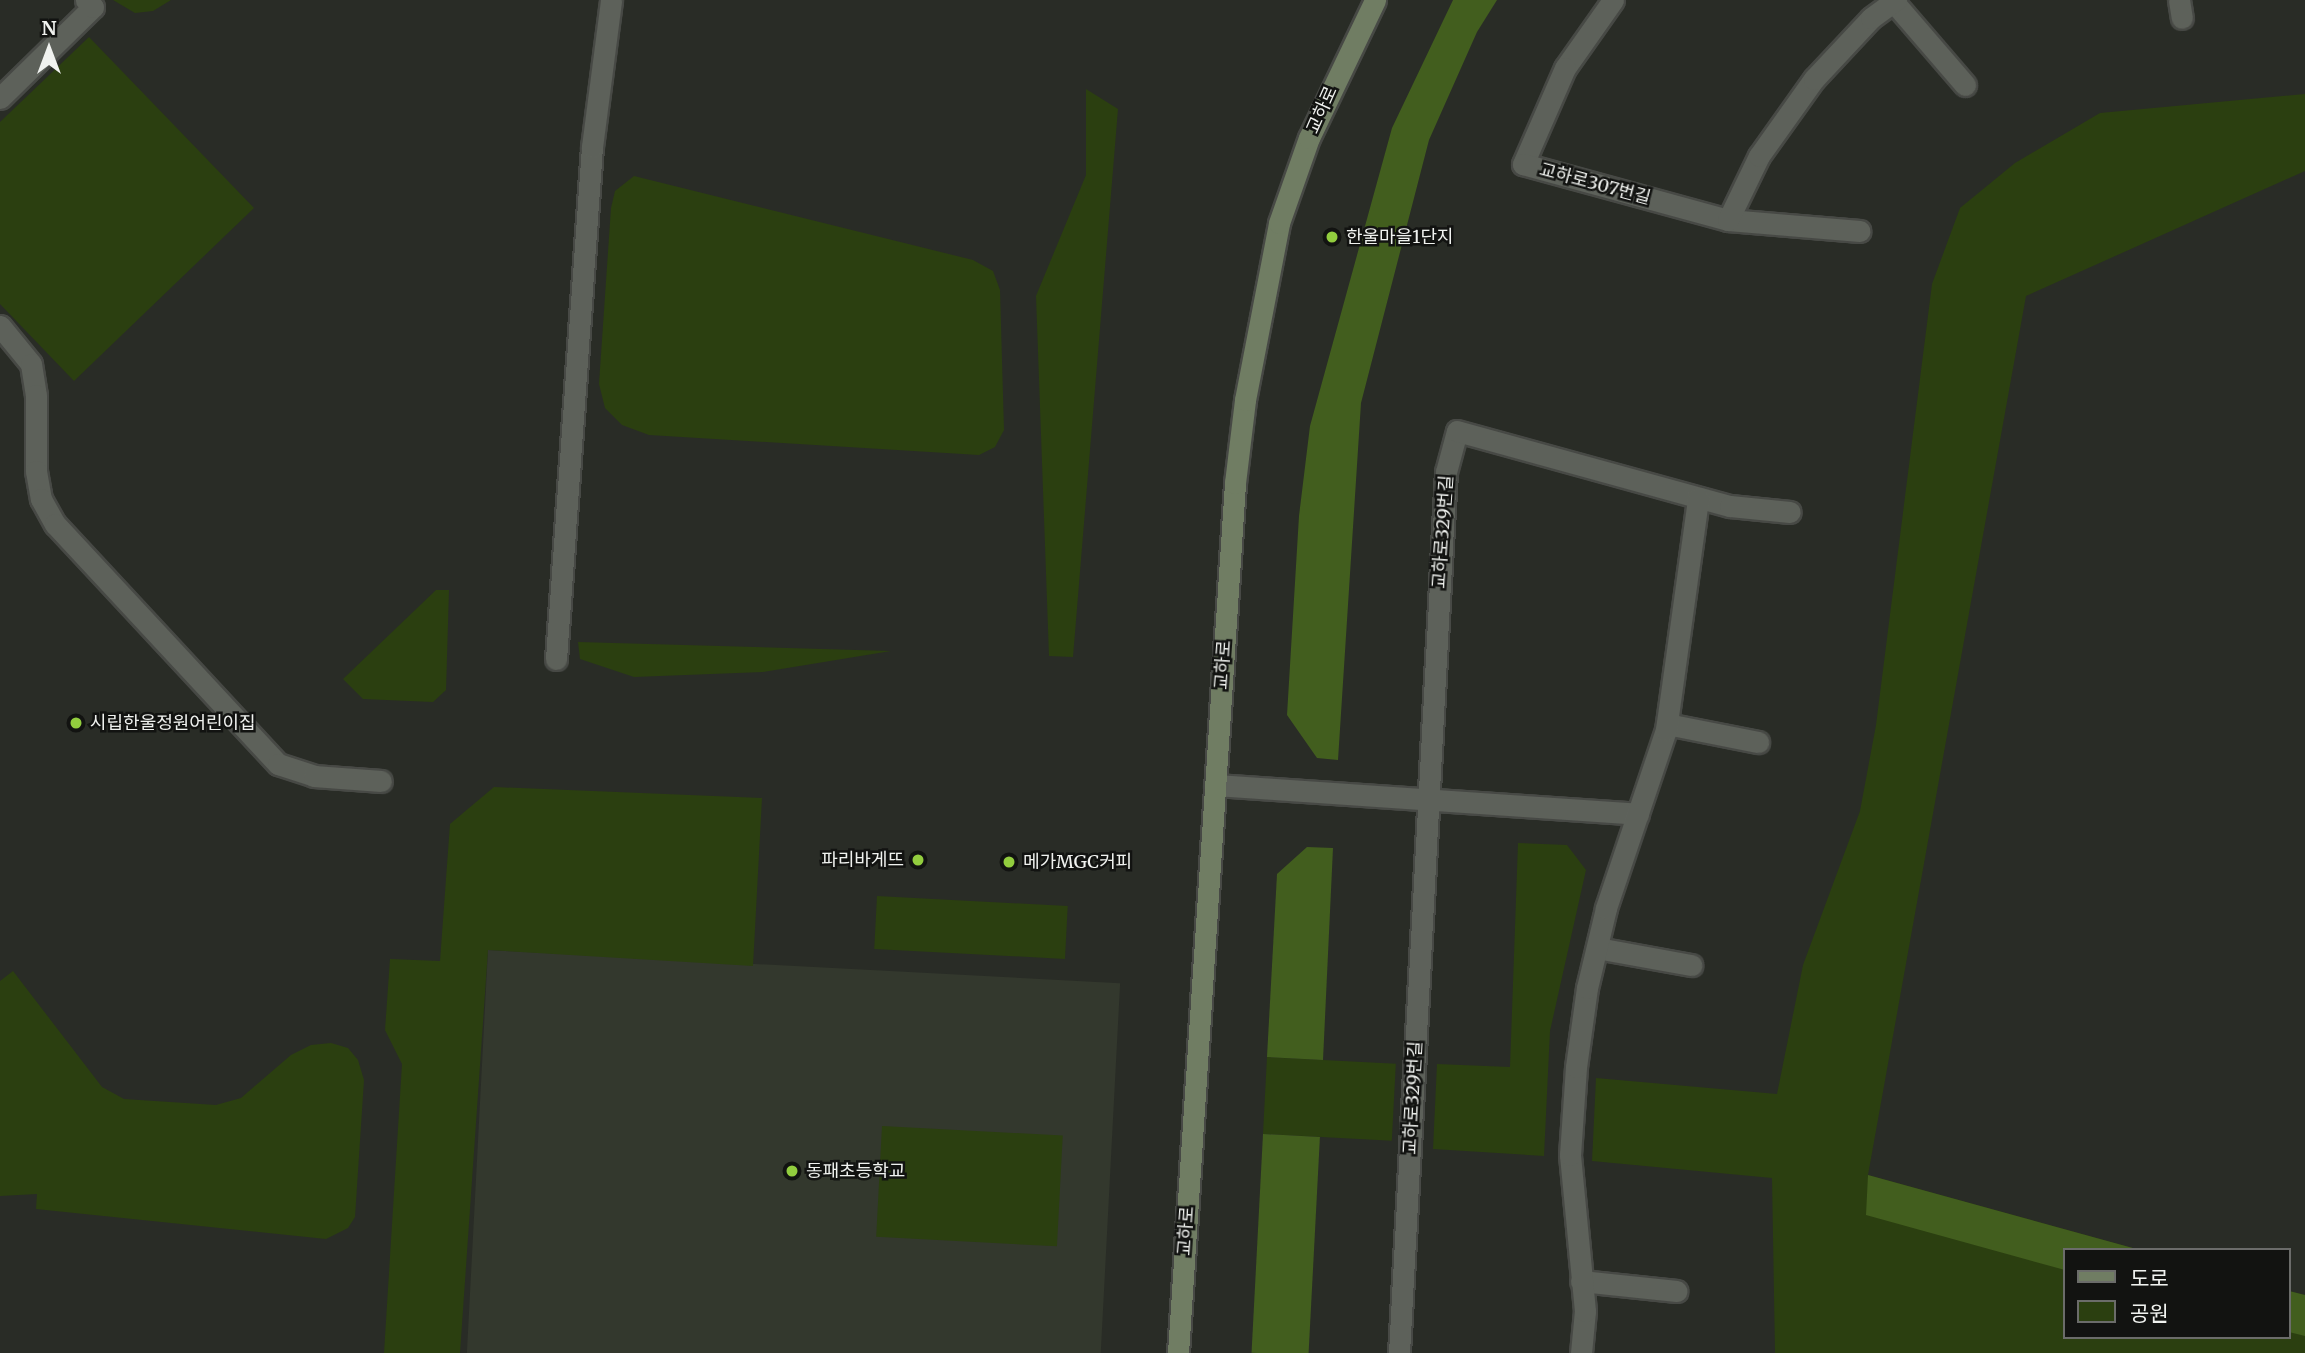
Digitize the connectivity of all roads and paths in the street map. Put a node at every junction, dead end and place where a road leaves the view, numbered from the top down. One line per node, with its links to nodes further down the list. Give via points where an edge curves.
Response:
1 (86, 0): 7 (street, via 93,7)
2 (611, 0): 13 (street, via 593,147)
3 (1375, 0): 17 (street, 교하로, via 1305,150 1279,223 1258,322 1235,483)
4 (1613, 0): 8 (street, 교하로307번길, via 1565,68 1523,164)
5 (1894, 1): 6 (street); 8 (street, via 1871,18 1814,79 1759,156)
6 (1965, 85)
7 (0, 98)
8 (1728, 220): 9 (street, 교하로307번길)
9 (1860, 231)
10 (0, 326): 16 (street, via 30,364 36,395 36,471 41,499 55,524 278,764 314,776)
11 (1698, 498): 12 (street, 교하로329번길); 14 (street); 18 (street, 교하로329번길, via 1457,431 1446,472)
12 (1790, 512)
13 (556, 659)
14 (1667, 724): 15 (street); 19 (street)
15 (1758, 742)
16 (381, 781)
17 (1216, 785): 18 (street); 24 (street, 교하로)
18 (1428, 800): 19 (street); 25 (street, 교하로329번길)
19 (1638, 814): 20 (street)
20 (1597, 948): 21 (street); 22 (street, via 1576,1067 1570,1154)
21 (1691, 965)
22 (1581, 1281): 23 (street); 26 (street, via 1585,1311)
23 (1676, 1291)
24 (1178, 1353)
25 (1399, 1353)
26 (1581, 1353)

